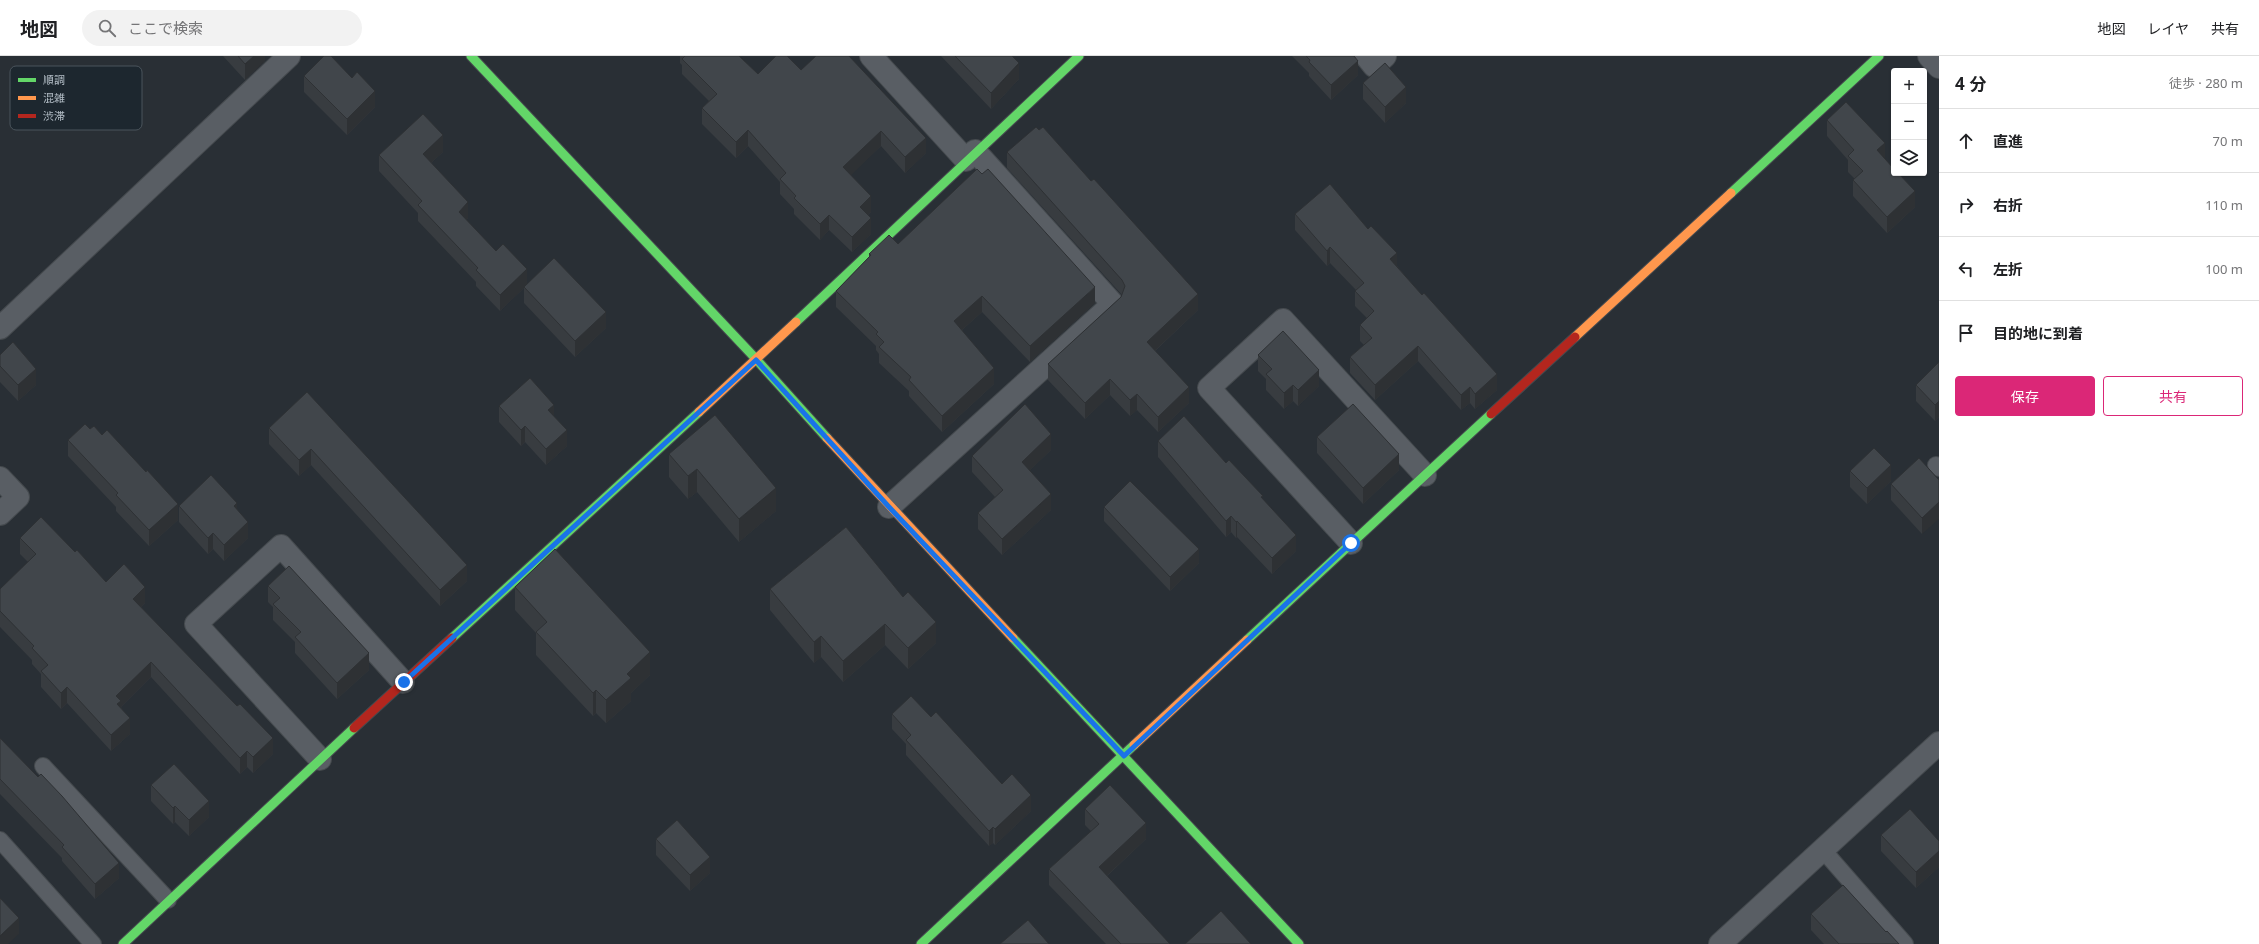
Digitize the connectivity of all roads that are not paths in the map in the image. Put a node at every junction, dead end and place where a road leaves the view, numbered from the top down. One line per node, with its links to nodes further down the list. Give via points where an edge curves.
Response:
1 (289, 56): 11 (street)
2 (471, 56): 12 (street)
3 (871, 56): 10 (street)
4 (1079, 56): 10 (street)
5 (1366, 56): 6 (street, via 1374,66)
6 (1385, 56)
7 (1879, 56): 13 (street)
8 (1929, 56): 9 (street)
9 (1939, 67)
10 (970, 156): 12 (street); 15 (street, via 1113,304)
11 (0, 328)
12 (756, 360): 15 (street); 18 (street)
13 (1425, 475): 17 (street); 17 (street, via 1283,320 1260,340 1209,388)
14 (0, 478): 16 (street, via 18,497)
15 (889, 507): 20 (street)
16 (0, 514)
17 (1351, 543): 20 (street)
18 (404, 682): 21 (street); 21 (street, via 281,546 196,624)
19 (1939, 743): 24 (street)
20 (1124, 756): 26 (street); 29 (street)
21 (320, 759): 25 (street)
22 (43, 766): 25 (lane)
23 (0, 840): 27 (lane)
24 (1823, 850): 30 (street); 31 (lane)
25 (168, 900): 28 (street)
26 (927, 942)
27 (93, 944)
28 (123, 944)
29 (1299, 944)
30 (1720, 944)
31 (1905, 944)

